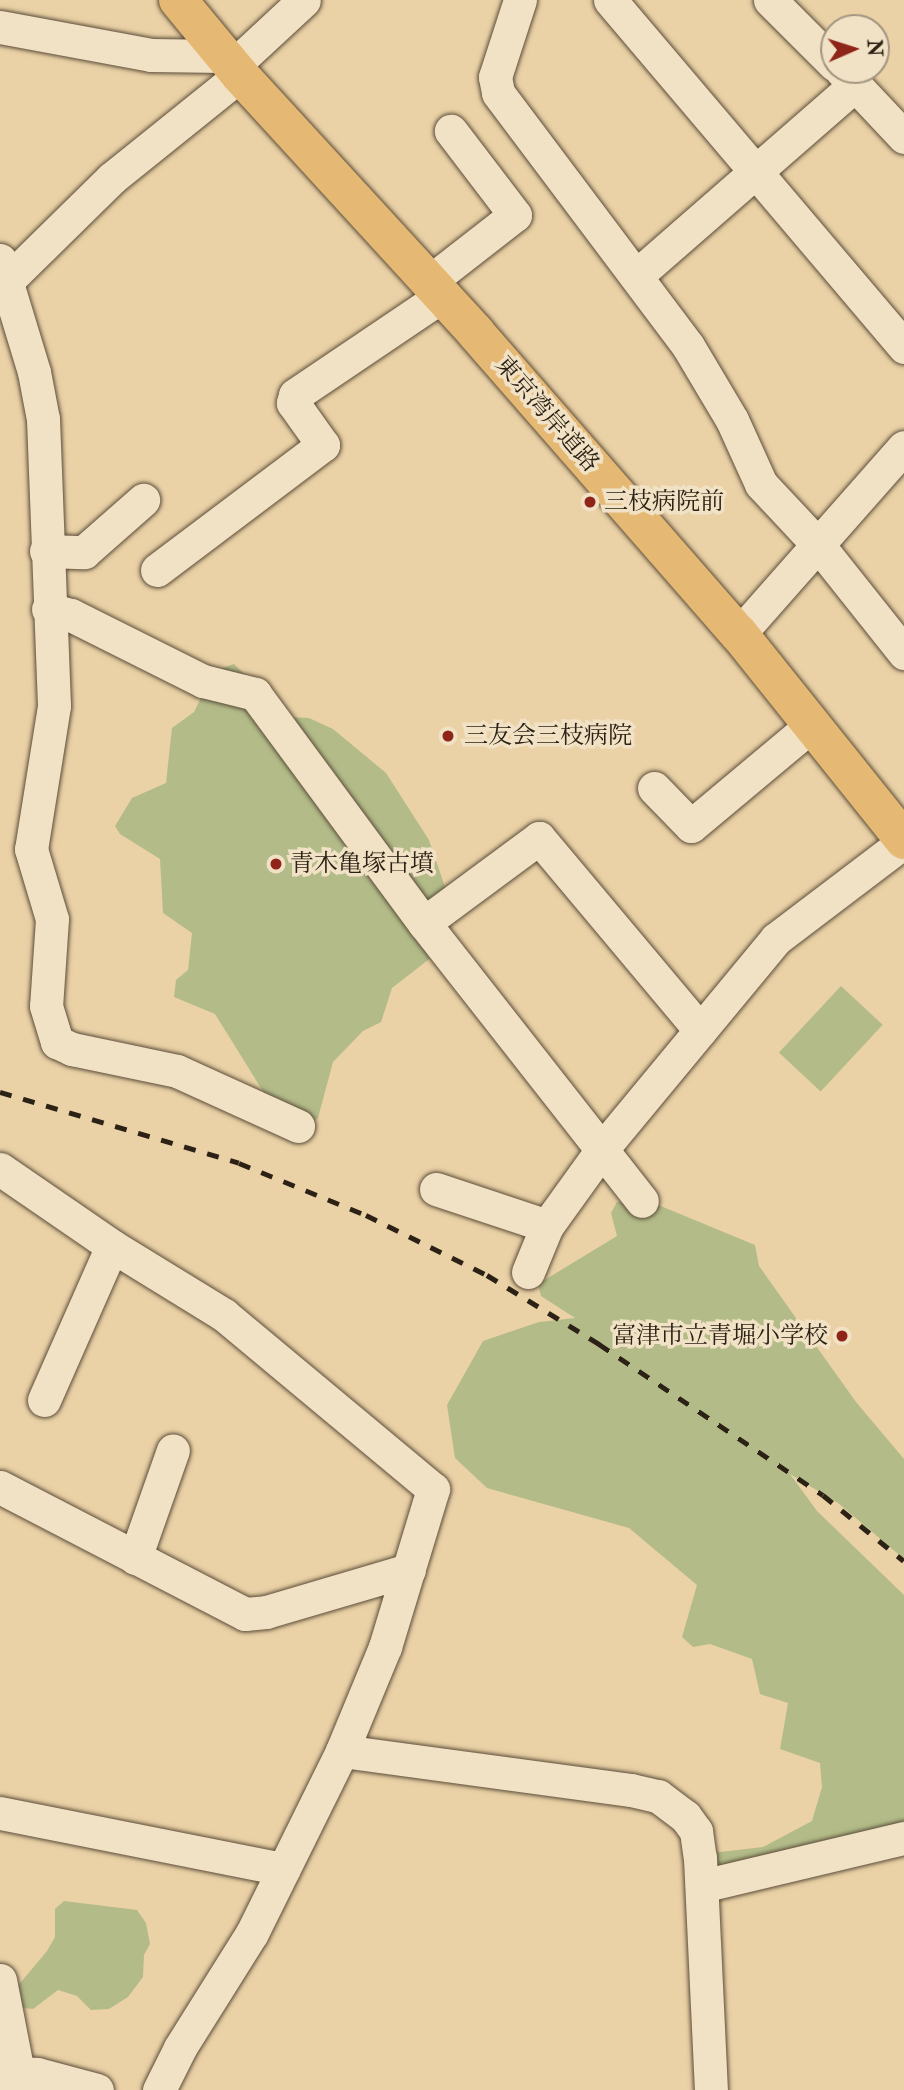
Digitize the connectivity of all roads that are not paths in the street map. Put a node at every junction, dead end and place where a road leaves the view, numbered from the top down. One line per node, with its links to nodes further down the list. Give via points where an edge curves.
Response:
1 (178, 0): 8 (highway, 東京湾岸道路)
2 (304, 0): 8 (street)
3 (520, 0): 15 (street, via 495,77 498,93 566,177 608,244)
4 (610, 0): 13 (street)
5 (770, 0): 7 (street)
6 (0, 27): 8 (street)
7 (820, 49)
8 (232, 66): 14 (street); 16 (highway, 東京湾岸道路)
9 (834, 84): 13 (street)
10 (854, 84): 12 (street)
11 (451, 131): 16 (street, via 515,215)
12 (904, 137)
13 (754, 169): 15 (street); 17 (street)
14 (3, 276): 21 (street, via 43,419)
15 (636, 276): 20 (street, via 688,346 732,420 761,484)
16 (435, 289): 22 (street, via 295,395 293,403 323,444); 24 (highway, 東京湾岸道路)
17 (904, 347)
18 (904, 447): 20 (street)
19 (143, 500): 21 (street, via 84,552)
20 (819, 546): 24 (street); 25 (street)
21 (46, 551): 23 (street)
22 (158, 570)
23 (48, 609): 29 (street, via 71,615 203,681 255,694); 31 (street, via 54,706 31,849 52,919 46,1006 57,1042 177,1071)
24 (739, 634): 26 (highway, 東京湾岸道路)
25 (904, 653)
26 (813, 724): 27 (street, via 691,826); 28 (highway, 東京湾岸道路)
27 (654, 788)
28 (904, 841): 30 (street, via 776,939)
29 (424, 923): 30 (street, via 539,838); 32 (street)
30 (699, 1030): 32 (street)
31 (298, 1126)
32 (603, 1148): 35 (street); 36 (street)
33 (0, 1169): 37 (street)
34 (436, 1189): 36 (street)
35 (642, 1200)
36 (547, 1226): 38 (street)
37 (112, 1246): 39 (street); 43 (street, via 224,1315 433,1489)
38 (528, 1272)
39 (44, 1399)
40 (173, 1450): 42 (street)
41 (0, 1487): 42 (street)
42 (135, 1558): 43 (street, via 245,1615)
43 (409, 1570): 44 (street, via 386,1647)
44 (342, 1751): 47 (street); 48 (street, via 658,1796 685,1816 696,1831)
45 (0, 1813): 47 (street)
46 (904, 1838): 48 (street)
47 (284, 1869): 52 (street, via 252,1933)
48 (702, 1886): 53 (street)
49 (0, 1980): 50 (street)
50 (9, 2076): 51 (street)
51 (97, 2090)
52 (159, 2090)
53 (711, 2090)

